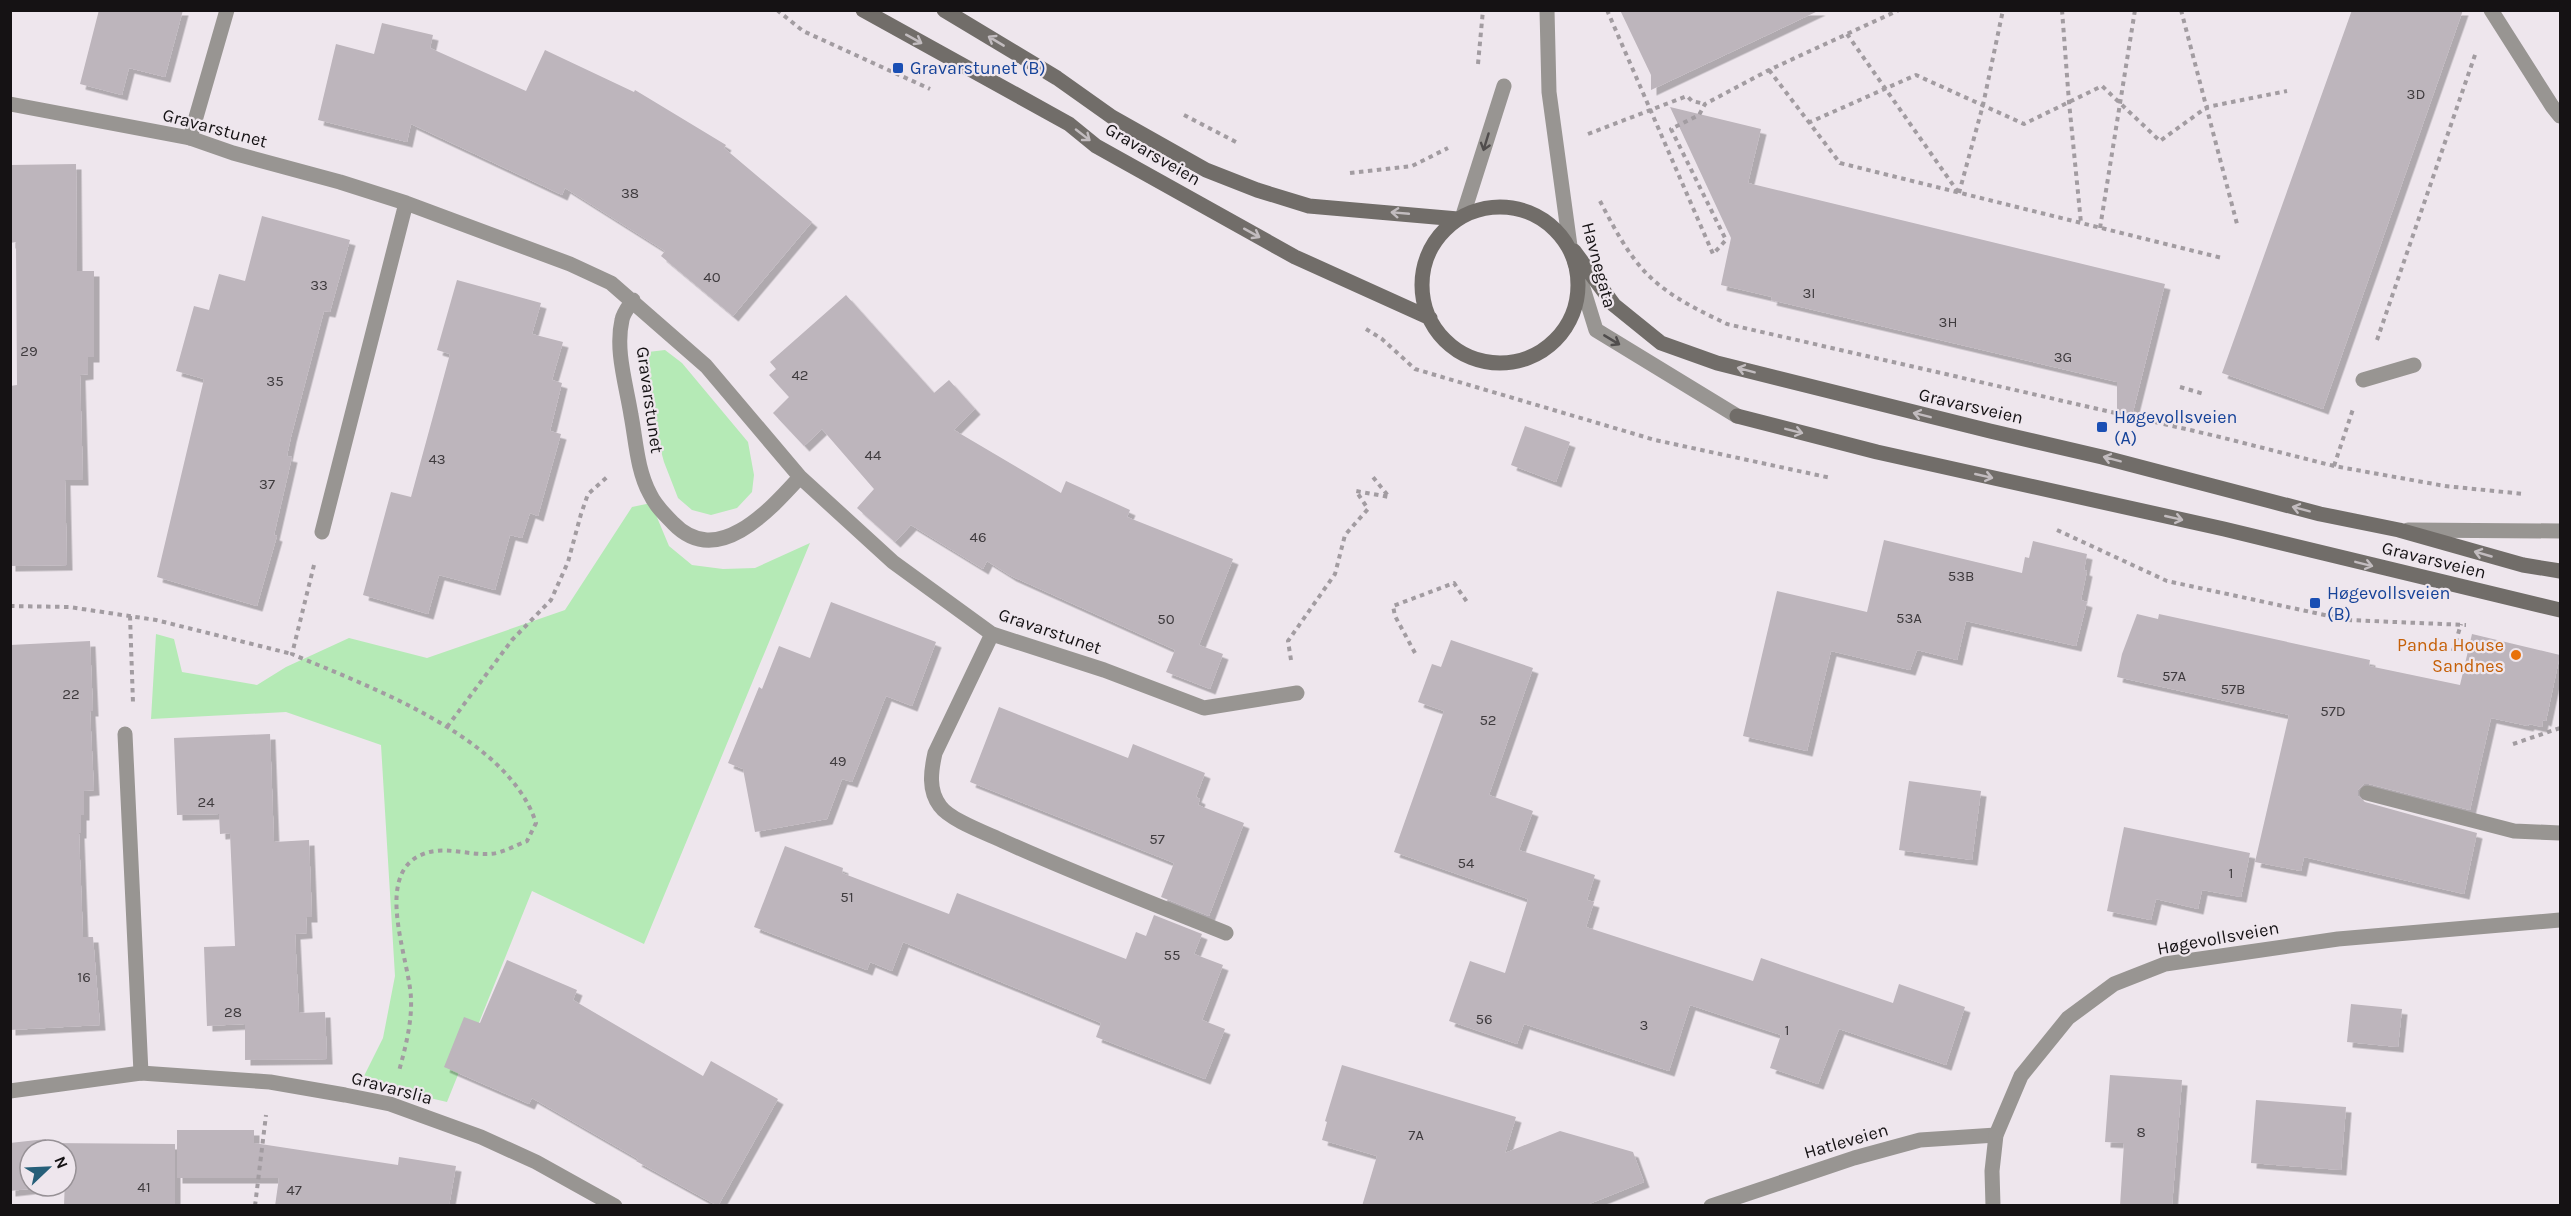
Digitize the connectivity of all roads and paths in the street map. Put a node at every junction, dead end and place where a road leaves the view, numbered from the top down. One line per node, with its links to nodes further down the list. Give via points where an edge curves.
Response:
1 (227, 10): 31 (street)
2 (863, 10): 45 (main road, Gravarsveien, one-way to 45, via 1069,124 1096,146 1295,257)
3 (944, 10): 38 (main road, Gravarsveien, one-way to 3, via 1309,206 1206,170 1112,117 1057,78)
4 (1483, 10): 16 (path)
5 (1547, 10): 42 (street, Havnegata, via 1549,92 1570,246)
6 (1607, 10): 26 (path)
7 (1899, 10): 13 (path)
8 (2003, 10): 24 (path)
9 (2062, 10): 20 (path)
10 (2135, 10): 23 (path)
11 (2181, 10): 25 (path)
12 (2491, 10): 28 (street)
13 (1847, 34): 15 (path); 18 (path)
14 (2477, 47): 47 (path)
15 (1769, 70): 22 (path); 29 (path)
16 (1477, 75)
17 (1504, 86): 38 (street, one-way to 38)
18 (1884, 89): 24 (path, via 1916,75); 29 (path); 35 (path)
19 (2287, 91): 25 (path)
20 (2068, 102): 23 (path, via 2102,86); 24 (path, via 2024,124); 39 (path)
21 (10, 104): 31 (street, Gravarstunet)
22 (1705, 104): 26 (path, via 1692,102 1687,96); 26 (path, via 1699,115 1671,129 1726,240 1713,254)
23 (2121, 104): 25 (path, via 2160,141); 41 (path)
24 (1983, 105): 35 (path)
25 (2207, 107): 40 (path)
26 (1651, 108): 30 (path)
27 (1176, 111): 32 (path)
28 (2560, 116)
29 (1808, 123): 35 (path, via 1840,163)
30 (1582, 137)
31 (190, 138): 37 (street, Gravarstunet)
32 (1238, 143)
33 (1454, 145): 34 (path, via 1412,166)
34 (1344, 173)
35 (1959, 193): 39 (path)
36 (1598, 197): 52 (path, via 1618,235 1648,275 1684,302 1727,324)
37 (406, 204): 44 (street, Gravarstunet, via 570,264 611,283); 58 (street)
38 (1461, 217): 45 (main road, via 1442,233 1429,252 1423,274); 45 (main road, via 1486,207 1510,206 1535,213 1555,226 1580,298 1573,321 1540,354 1518,363 1491,364 1466,356 1445,340)
39 (2081, 223): 41 (path)
40 (2237, 224)
41 (2100, 228): 43 (path)
42 (1574, 251): 50 (street, Havnegata, one-way to 50, via 1596,330); 56 (main road, Gravarsveien, one-way to 42, via 2320,514 1717,363 1661,343 1614,305)
43 (2222, 258)
44 (633, 300): 51 (street, Gravarstunet, via 622,318 621,357); 54 (street, Gravarstunet, via 706,366)
45 (1430, 318)
46 (2414, 365): 47 (street)
47 (2363, 380): 52 (path)
48 (2180, 387): 49 (path)
49 (2204, 394)
50 (1737, 416): 62 (main road, Gravarsveien, one-way to 62)
51 (638, 461): 54 (street, Gravarstunet, via 650,494 666,516 692,538 714,540 732,535 767,512); 71 (path, via 607,477 588,494 568,562 551,600 512,640)
52 (2334, 466): 55 (path, via 2445,486)
53 (1372, 476): 69 (path, via 1389,497 1356,491 1368,509 1345,535 1335,574 1288,641)
54 (800, 477): 65 (street, Gravarstunet, via 893,562)
55 (2526, 494)
56 (2399, 530): 57 (street, Gravarsveien); 59 (main road, Gravarsveien, one-way to 56, via 2523,565)
57 (2560, 531)
58 (322, 532): 68 (path)
59 (2560, 571)
60 (1467, 602): 67 (path, via 1454,583 1393,606)
61 (10, 606): 63 (path, via 69,607)
62 (2560, 610)
63 (129, 616): 68 (path); 70 (path)
64 (2461, 624): 66 (path)
65 (992, 634): 69 (street, Gravarstunet, via 1204,708); 78 (street, via 935,753 931,786 939,805 1001,840)
66 (2453, 651)
67 (1415, 653)
68 (292, 654): 71 (path, via 399,699)
69 (1297, 693)
70 (133, 710)
71 (447, 727): 82 (path, via 510,778 530,804 536,823 528,841 491,854 435,850 418,855 402,870 396,886 400,947 411,999 405,1048)
72 (2560, 728): 74 (path)
73 (125, 734): 79 (street)
74 (2513, 744)
75 (2367, 793): 76 (street, via 2514,831)
76 (2560, 833)
77 (2560, 920): 83 (street, Høgevollsveien, via 2338,939 2165,964 2114,984 2068,1018 2021,1076)
78 (1226, 933)
79 (141, 1073): 80 (street, Gravarslia); 81 (street, Gravarslia)
80 (270, 1082): 82 (street, Gravarslia); 84 (path)
81 (10, 1091)
82 (390, 1104): 85 (street, Gravarslia, via 482,1137)
83 (1996, 1135): 86 (street, Hatleveien, via 1920,1140); 87 (street, Høgevollsveien)
84 (255, 1206)
85 (615, 1206)
86 (1711, 1206)
87 (1993, 1206)

